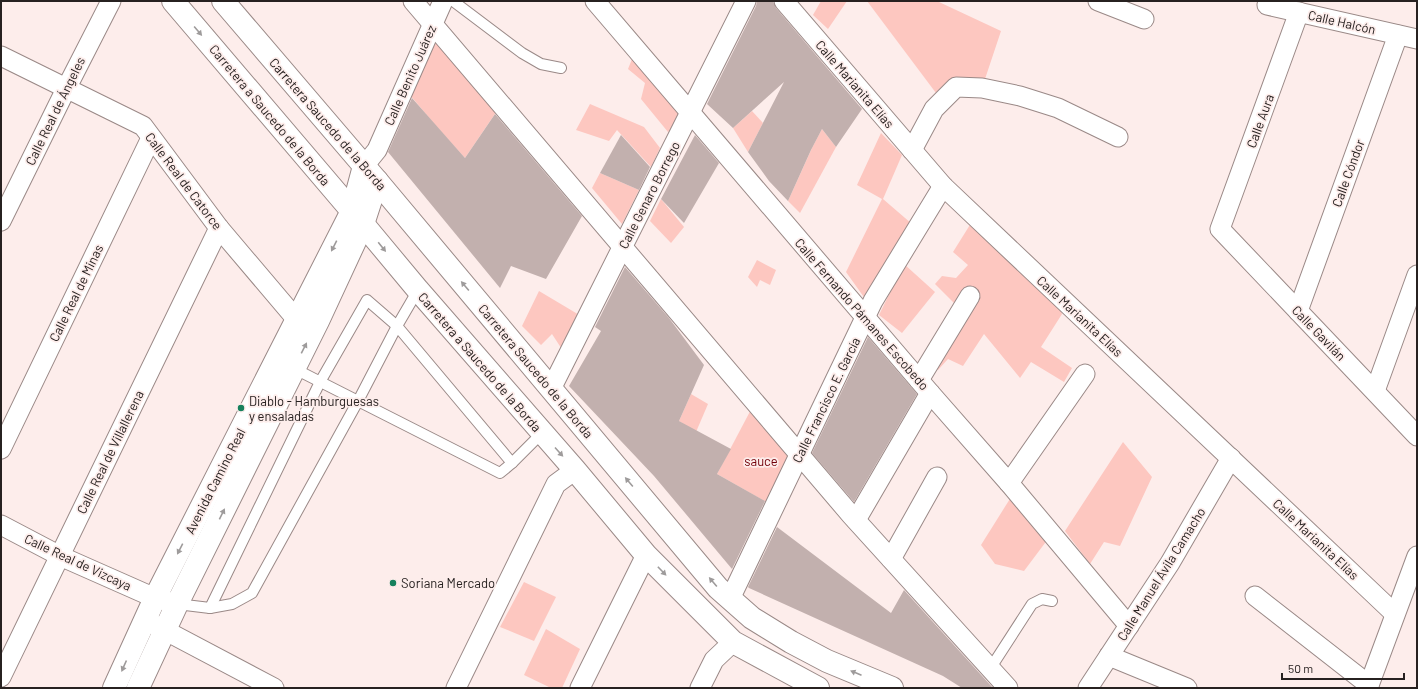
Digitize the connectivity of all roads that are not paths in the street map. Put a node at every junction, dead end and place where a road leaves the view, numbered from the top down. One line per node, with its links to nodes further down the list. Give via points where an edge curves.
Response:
1 (111, 1): 19 (street, Calle Real de Ángeles)
2 (173, 1): 26 (street, Carretera a Saucedo de la Borda, one-way to 26)
3 (223, 1): 24 (street, Carretera Saucedo de la Borda)
4 (412, 1): 14 (street)
5 (444, 1): 14 (street, Calle Benito Juárez)
6 (453, 1): 18 (lane, via 522,53 541,64)
7 (595, 1): 20 (street, Calle Fernando Pámanes Escobedo)
8 (746, 1): 20 (street, Calle Genaro Borrego)
9 (784, 1): 23 (street, Calle Marianita Elías)
10 (1098, 1): 13 (street)
11 (1267, 5): 12 (street, Calle Halcón)
12 (1299, 12): 15 (street, Calle Halcón); 29 (street, Calle Aura)
13 (1144, 19)
14 (432, 25): 24 (street, Calle Benito Juárez); 30 (street)
15 (1398, 35): 16 (street, Calle Halcón); 34 (street, Calle Cóndor)
16 (1417, 40)
17 (1, 56): 19 (street, Calle Real de Catorce)
18 (561, 68)
19 (66, 89): 22 (street, Calle Real de Catorce, via 143,126); 27 (street, Calle Real de Ángeles)
20 (690, 112): 30 (street, Calle Genaro Borrego); 35 (street, Calle Fernando Pámanes Escobedo)
21 (1118, 137): 23 (street, via 1058,108 1020,96 982,88 956,87 934,109)
22 (151, 138): 28 (street, Calle Real de Catorce); 47 (street, Calle Real de Minas)
23 (912, 150): 25 (street, Calle Marianita Elías)
24 (373, 166): 26 (street); 42 (street, Carretera Saucedo de la Borda, one-way to 24)
25 (943, 186): 35 (street, Calle Francisco E. García); 49 (street, Calle Marianita Elías)
26 (358, 218): 32 (street, Carretera a Saucedo de la Borda, one-way to 32); 36 (street, Avenida Camino Real, one-way to 36); 38 (street, Avenida Camino Real, one-way to 26, via 318,321)
27 (1, 221)
28 (219, 228): 36 (street, Calle Real de Catorce); 57 (street, Calle Real de Villallerena)
29 (1220, 229): 34 (street, Calle Gavilán)
30 (622, 247): 42 (street, Calle Genaro Borrego); 48 (street)
31 (1417, 275): 43 (street)
32 (418, 290): 37 (lane); 45 (street, Carretera a Saucedo de la Borda)
33 (970, 296): 41 (street)
34 (1298, 311): 43 (street, Calle Gavilán)
35 (866, 318): 41 (street, Calle Fernando Pámanes Escobedo); 48 (street, Calle Francisco E. García)
36 (297, 320): 38 (street, Avenida Camino Real)
37 (396, 326): 40 (lane, via 367,300); 44 (lane); 50 (lane)
38 (285, 364): 40 (lane); 61 (street, Avenida Camino Real, one-way to 61); 64 (street, Avenida Camino Real, one-way to 38)
39 (1084, 374): 53 (street)
40 (320, 382): 44 (lane); 65 (lane)
41 (925, 387): 53 (street, Calle Fernando Pámanes Escobedo); 54 (street)
42 (551, 389): 62 (street, Carretera Saucedo de la Borda, one-way to 42)
43 (1375, 391): 46 (street, Calle Gavilán)
44 (358, 402): 50 (lane, via 500,473); 65 (lane, via 252,593 232,604)
45 (542, 433): 50 (lane); 51 (street, Carretera a Saucedo de la Borda, one-way to 51)
46 (1417, 436)
47 (1, 449)
48 (800, 455): 54 (street); 62 (street, Calle Francisco E. García)
49 (1231, 458): 66 (street, Calle Marianita Elías); 68 (street, Calle Manuel Ávila Camacho, via 1170,563)
50 (512, 463)
51 (575, 470): 56 (street, Carretera a Saucedo de la Borda); 79 (street, via 556,484)
52 (937, 477): 59 (street)
53 (1009, 483): 68 (street, Calle Fernando Pámanes Escobedo)
54 (856, 520): 59 (street)
55 (1, 525): 57 (street, Calle Real de Vizcaya)
56 (646, 555): 70 (street, Carretera a Saucedo de la Borda, one-way to 70); 80 (street)
57 (60, 556): 61 (street, Calle Real de Vizcaya); 73 (street, Calle Real de Villallerena)
58 (1417, 556): 66 (street)
59 (891, 559): 72 (street)
60 (1255, 596): 75 (street)
61 (155, 598): 64 (street, Calle Real de Vizcaya); 67 (street, Avenida Camino Real)
62 (730, 599): 83 (street, Carretera Saucedo de la Borda, one-way to 62, via 827,661 791,642 752,618)
63 (1052, 601): 72 (lane, via 1042,599 1032,604)
64 (177, 604): 65 (lane); 69 (street, Avenida Camino Real)
65 (210, 608)
66 (1395, 614): 75 (street)
67 (144, 620): 69 (street); 76 (street, Avenida Camino Real, one-way to 76)
68 (1129, 626): 71 (street, Calle Manuel Ávila Camacho)
69 (165, 630): 74 (street); 77 (street, Avenida Camino Real)
70 (732, 642): 81 (street, via 714,660); 82 (street, Carretera a Saucedo de la Borda)
71 (1109, 656): 85 (street, Calle Manuel Ávila Camacho); 86 (street)
72 (990, 669): 84 (street)
73 (1, 677)
74 (245, 682): 78 (street)
75 (1368, 686)
76 (114, 688)
77 (138, 688)
78 (274, 688)
79 (456, 688)
80 (580, 688)
81 (700, 688)
82 (816, 688)
83 (892, 688)
84 (1008, 688)
85 (1088, 688)
86 (1187, 688)

